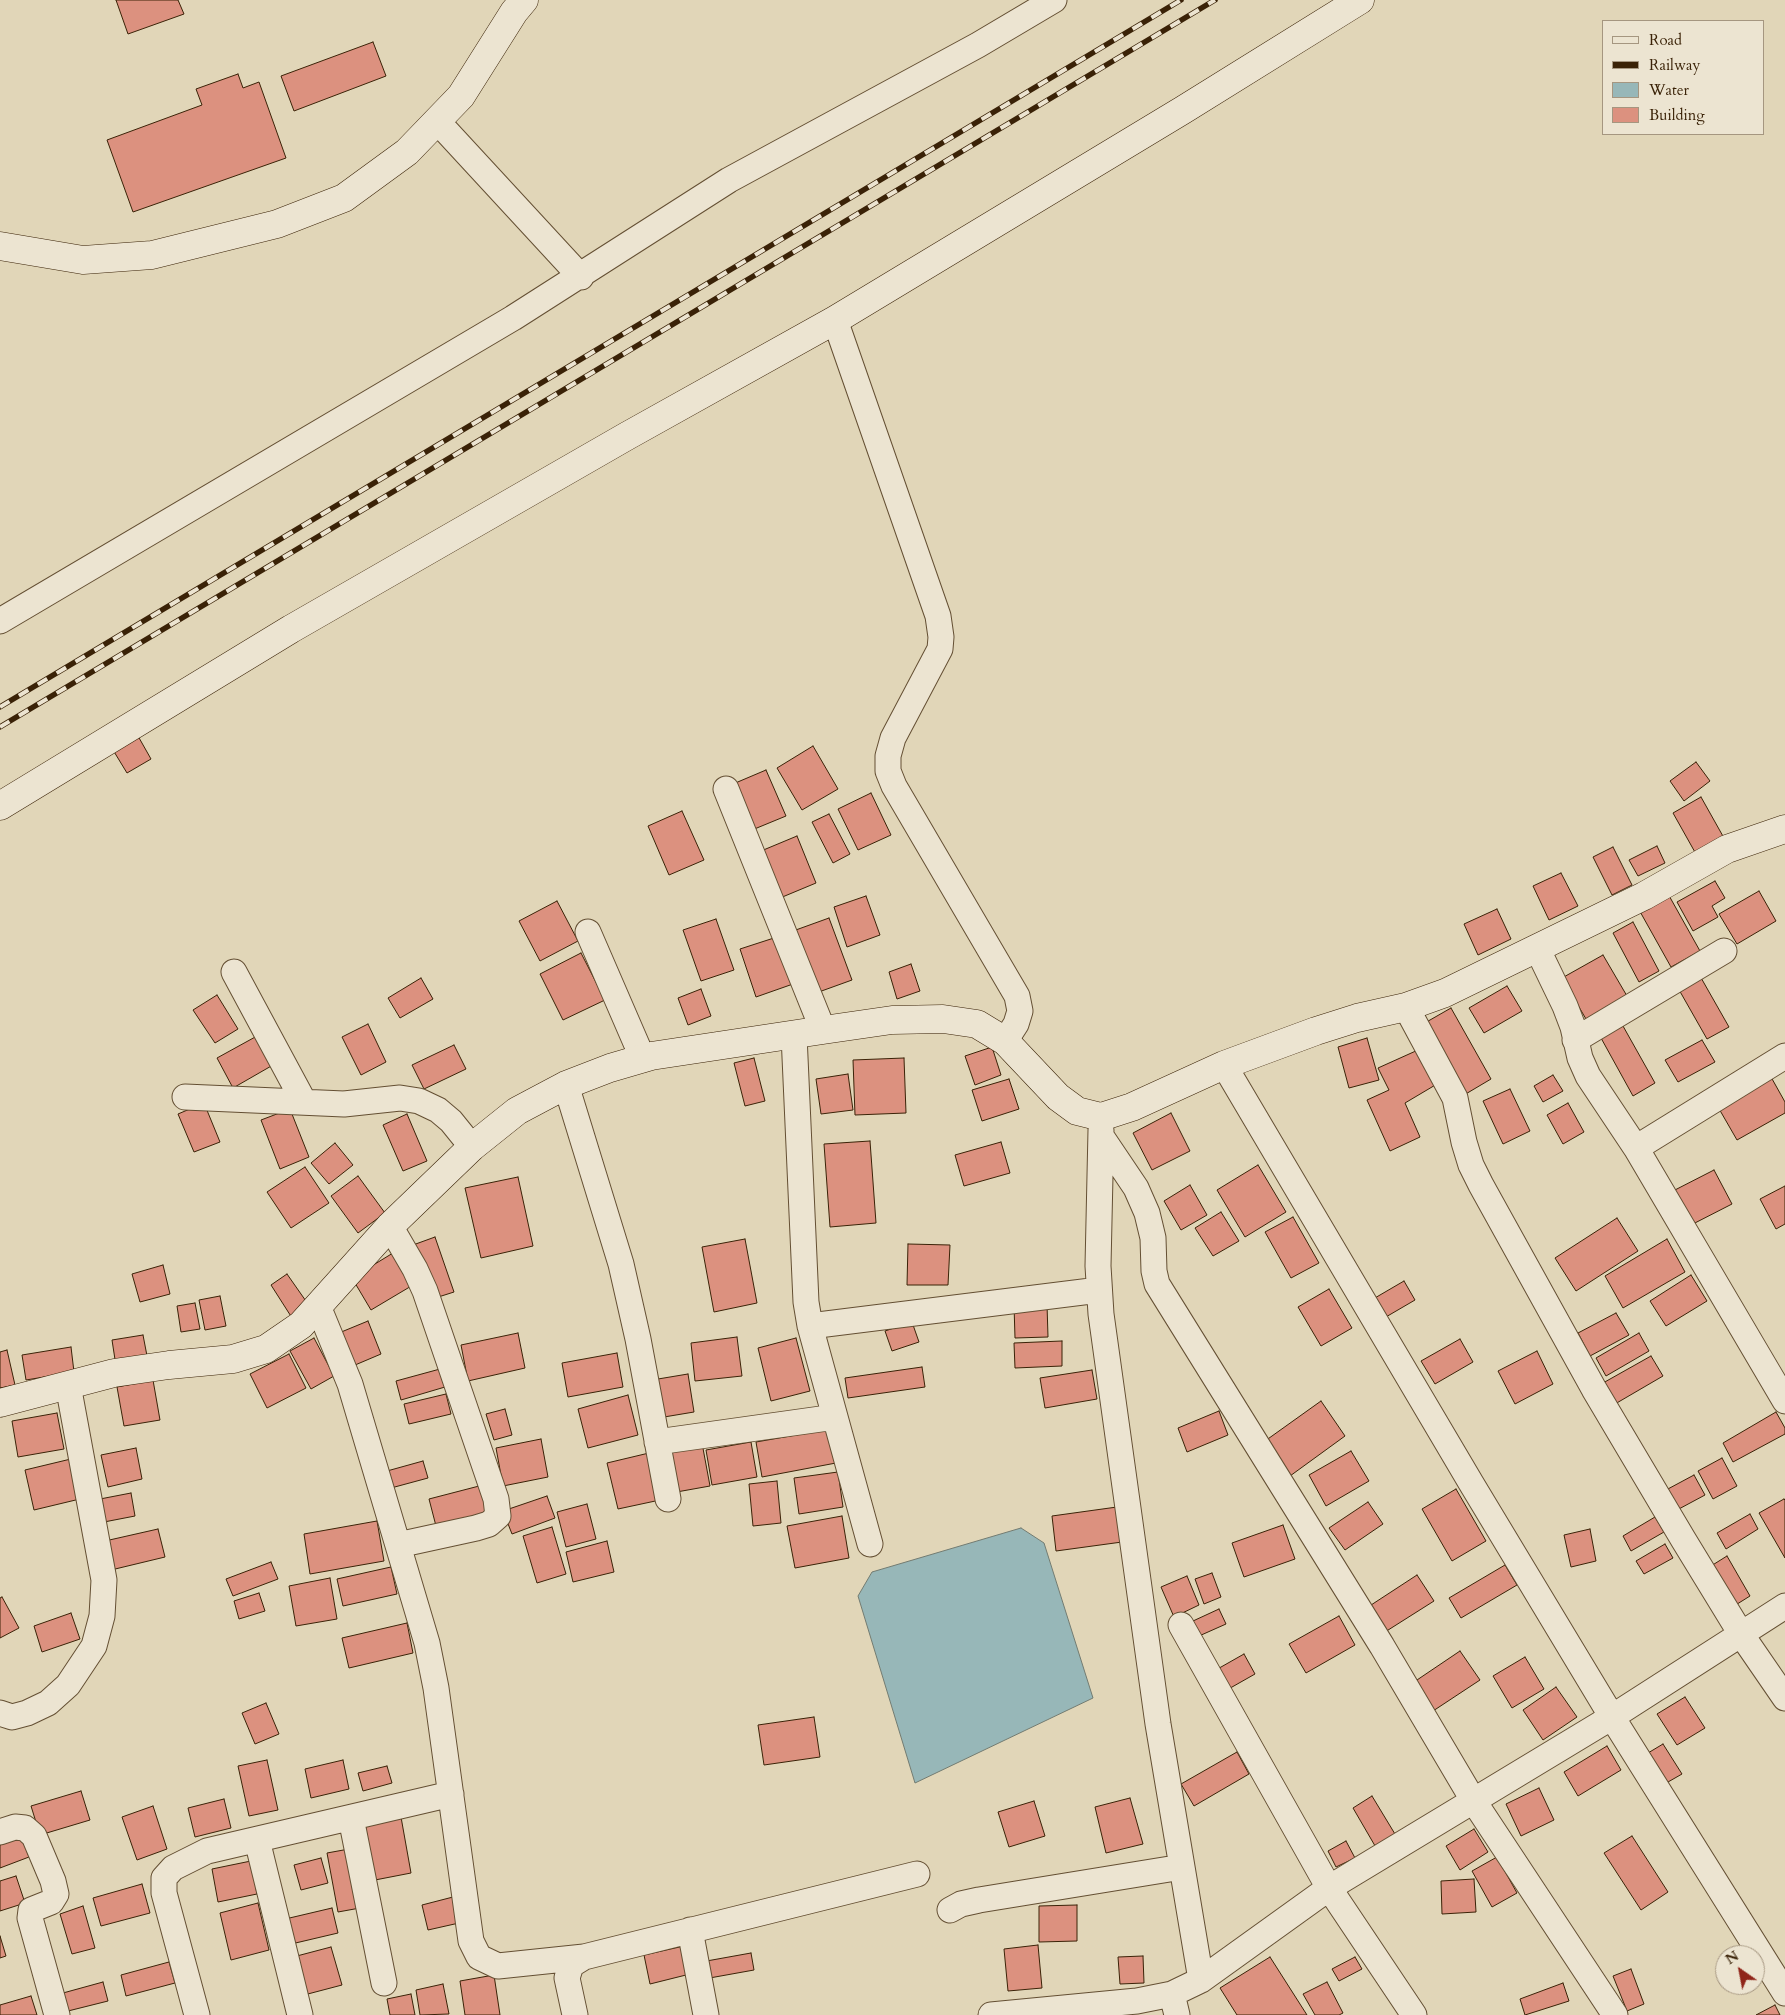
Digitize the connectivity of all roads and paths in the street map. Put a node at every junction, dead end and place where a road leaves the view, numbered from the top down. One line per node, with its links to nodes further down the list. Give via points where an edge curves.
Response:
1 (524, 0): 4 (street, via 461,96)
2 (1054, 0): 6 (street, via 978,45 729,180)
3 (1360, 0): 7 (street)
4 (437, 121): 5 (street, via 408,152 344,198 277,224 152,255 83,260); 6 (street)
5 (0, 246)
6 (581, 277): 8 (street)
7 (835, 320): 10 (street, via 291,629); 20 (street, via 938,616 941,637 940,649 893,738 888,771 1017,996 1020,1011)
8 (0, 621)
9 (726, 789): 17 (street)
10 (0, 806)
11 (1785, 829): 13 (street, via 1727,848 1644,896)
12 (588, 932): 21 (street)
13 (1537, 948): 16 (street, via 1445,993); 19 (street, via 1566,1006)
14 (1724, 951): 19 (street)
15 (234, 972): 26 (street)
16 (1406, 1007): 22 (street, via 1332,1026); 44 (street, via 1455,1098 1464,1142 1481,1185 1594,1390)
17 (823, 1030): 18 (street); 20 (street, via 892,1020 943,1019 977,1024)
18 (794, 1035): 21 (street); 33 (street, via 804,1276)
19 (1575, 1040): 29 (street, via 1588,1076)
20 (1005, 1041): 27 (street, via 1058,1097)
21 (643, 1059): 24 (street)
22 (1224, 1065): 27 (street, via 1132,1107); 47 (street)
23 (1782, 1065): 29 (street)
24 (566, 1085): 28 (street, via 517,1111); 38 (street, via 621,1264)
25 (185, 1097): 26 (street)
26 (304, 1102): 28 (street, via 344,1104 400,1098 419,1101 451,1121)
27 (1101, 1127): 31 (street); 49 (street, via 1147,1213 1157,1284)
28 (472, 1147): 30 (street)
29 (1636, 1148): 35 (street)
30 (390, 1226): 32 (street); 41 (street, via 425,1291 496,1499 498,1516 489,1524 476,1528)
31 (1100, 1290): 33 (street); 53 (street, via 1151,1676)
32 (318, 1306): 34 (street, via 301,1325 266,1349 233,1359 168,1364); 41 (street, via 350,1384)
33 (810, 1326): 37 (street)
34 (68, 1385): 36 (street); 46 (street, via 104,1580 102,1616 94,1646 68,1685 48,1703 27,1713 12,1716)
35 (1785, 1401)
36 (0, 1403)
37 (836, 1417): 38 (street); 40 (street)
38 (657, 1442): 39 (street)
39 (668, 1498)
40 (870, 1544)
41 (398, 1545): 48 (street, via 427,1643)
42 (1785, 1606): 44 (street)
43 (1181, 1625): 55 (street)
44 (1741, 1634): 45 (street); 47 (street)
45 (1785, 1698)
46 (0, 1713)
47 (1612, 1717): 49 (street); 61 (street)
48 (451, 1794): 50 (street); 58 (street, via 471,1941 478,1957 498,1966)
49 (1474, 1800): 55 (street); 71 (street)
50 (351, 1818): 52 (street); 60 (street)
51 (0, 1832): 64 (street, via 15,1827 25,1828 34,1836 53,1881 56,1894 51,1902 32,1910 30,1918)
52 (257, 1840): 65 (street, via 207,1851 172,1868 164,1878 164,1893); 66 (street)
53 (1182, 1867): 56 (street, via 980,1900); 59 (street)
54 (917, 1874): 57 (street)
55 (1329, 1888): 59 (street); 70 (street)
56 (950, 1910)
57 (690, 1930): 58 (street); 68 (street)
58 (584, 1957): 67 (street, via 571,1965 567,1978)
59 (1201, 1980): 62 (street)
60 (384, 1983)
61 (1785, 1993)
62 (1175, 2005): 63 (street, via 1137,2001)
63 (1062, 2012): 69 (street)
64 (57, 2015)
65 (197, 2015)
66 (300, 2015)
67 (576, 2015)
68 (706, 2015)
69 (991, 2015)
70 (1414, 2015)
71 (1615, 2015)

